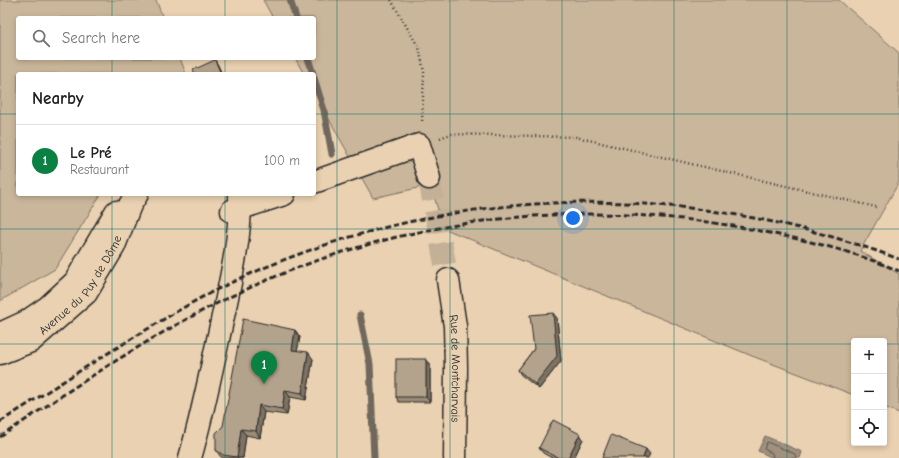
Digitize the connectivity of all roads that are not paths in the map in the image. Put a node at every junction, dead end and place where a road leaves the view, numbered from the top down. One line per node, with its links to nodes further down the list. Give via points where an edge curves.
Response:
1 (429, 178): 2 (main road, via 419,145)
2 (316, 181)
3 (126, 196): 8 (main road, Avenue du Puy de Dôme, via 75,282 48,307 26,322)
4 (136, 196): 9 (main road, Avenue du Puy de Dôme, via 114,246 86,293 31,341)
5 (272, 196): 6 (main road)
6 (236, 202): 10 (main road, via 236,257 203,412)
7 (448, 280): 11 (main road, Rue de Montcharvais, via 455,333)
8 (0, 334)
9 (0, 352)
10 (190, 458)
11 (455, 458)

